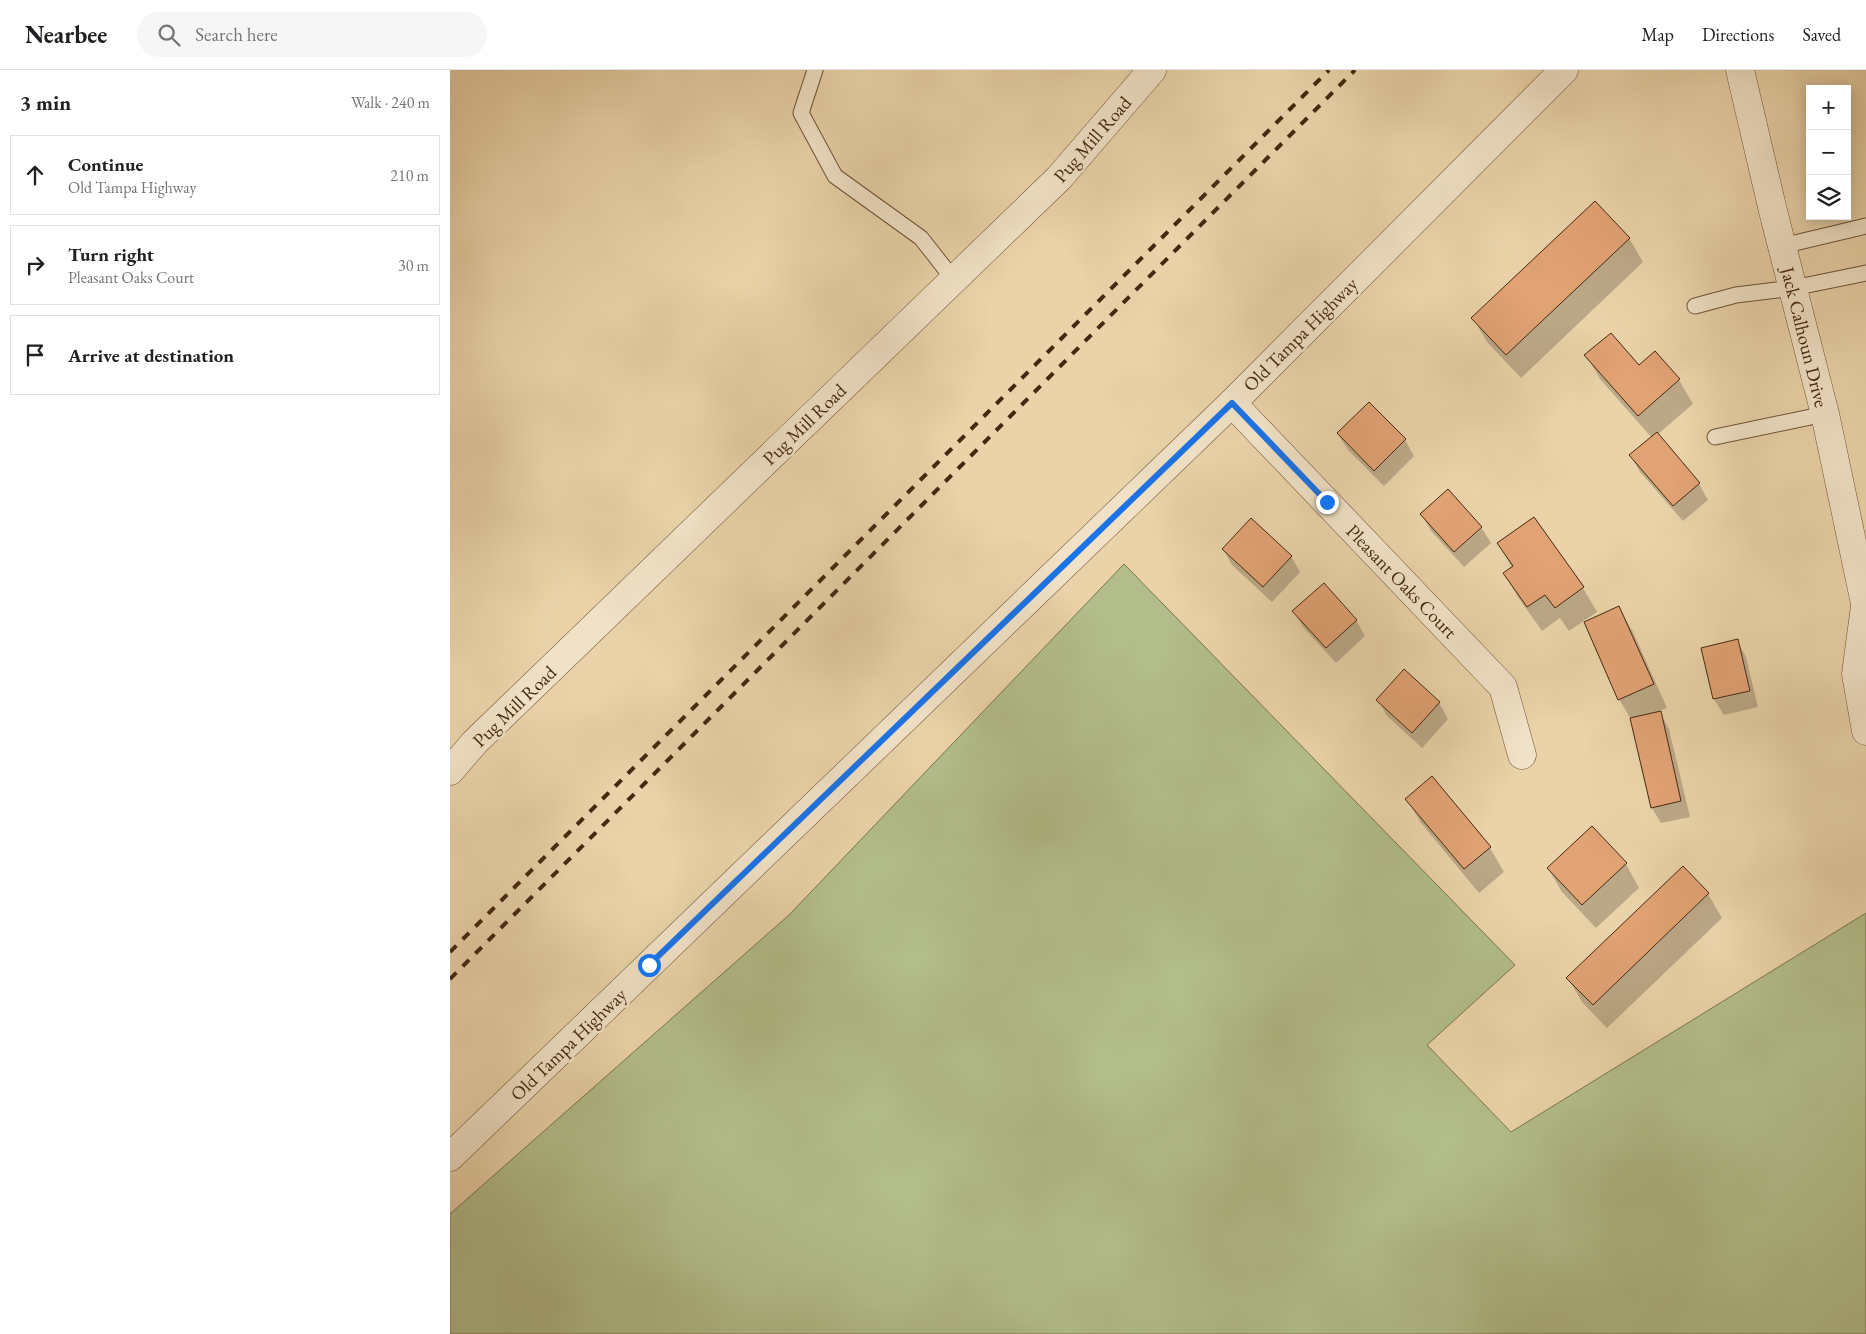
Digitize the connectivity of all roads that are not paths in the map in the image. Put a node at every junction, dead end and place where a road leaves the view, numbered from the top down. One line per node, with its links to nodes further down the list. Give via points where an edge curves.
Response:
1 (815, 70): 8 (lane, via 801,113 835,176 921,238)
2 (1152, 70): 8 (street, Pug Mill Road, via 1059,178)
3 (1564, 70): 11 (street, Old Tampa Highway)
4 (1740, 70): 6 (street, Jack Calhoun Drive)
5 (1866, 226): 6 (lane)
6 (1782, 246): 9 (street, Jack Calhoun Drive)
7 (1866, 274): 9 (lane)
8 (954, 280): 17 (street, Pug Mill Road, via 475,742)
9 (1793, 288): 10 (lane, via 1736,295); 12 (street, Jack Calhoun Drive)
10 (1695, 306)
11 (1232, 403): 16 (street, Pleasant Oaks Court, via 1503,687); 18 (street, Old Tampa Highway)
12 (1825, 414): 13 (lane); 14 (street, Jack Calhoun Drive)
13 (1715, 437)
14 (1866, 607): 15 (street, Jack Calhoun Drive, via 1856,674)
15 (1866, 731)
16 (1522, 755)
17 (450, 772)
18 (450, 1157)

